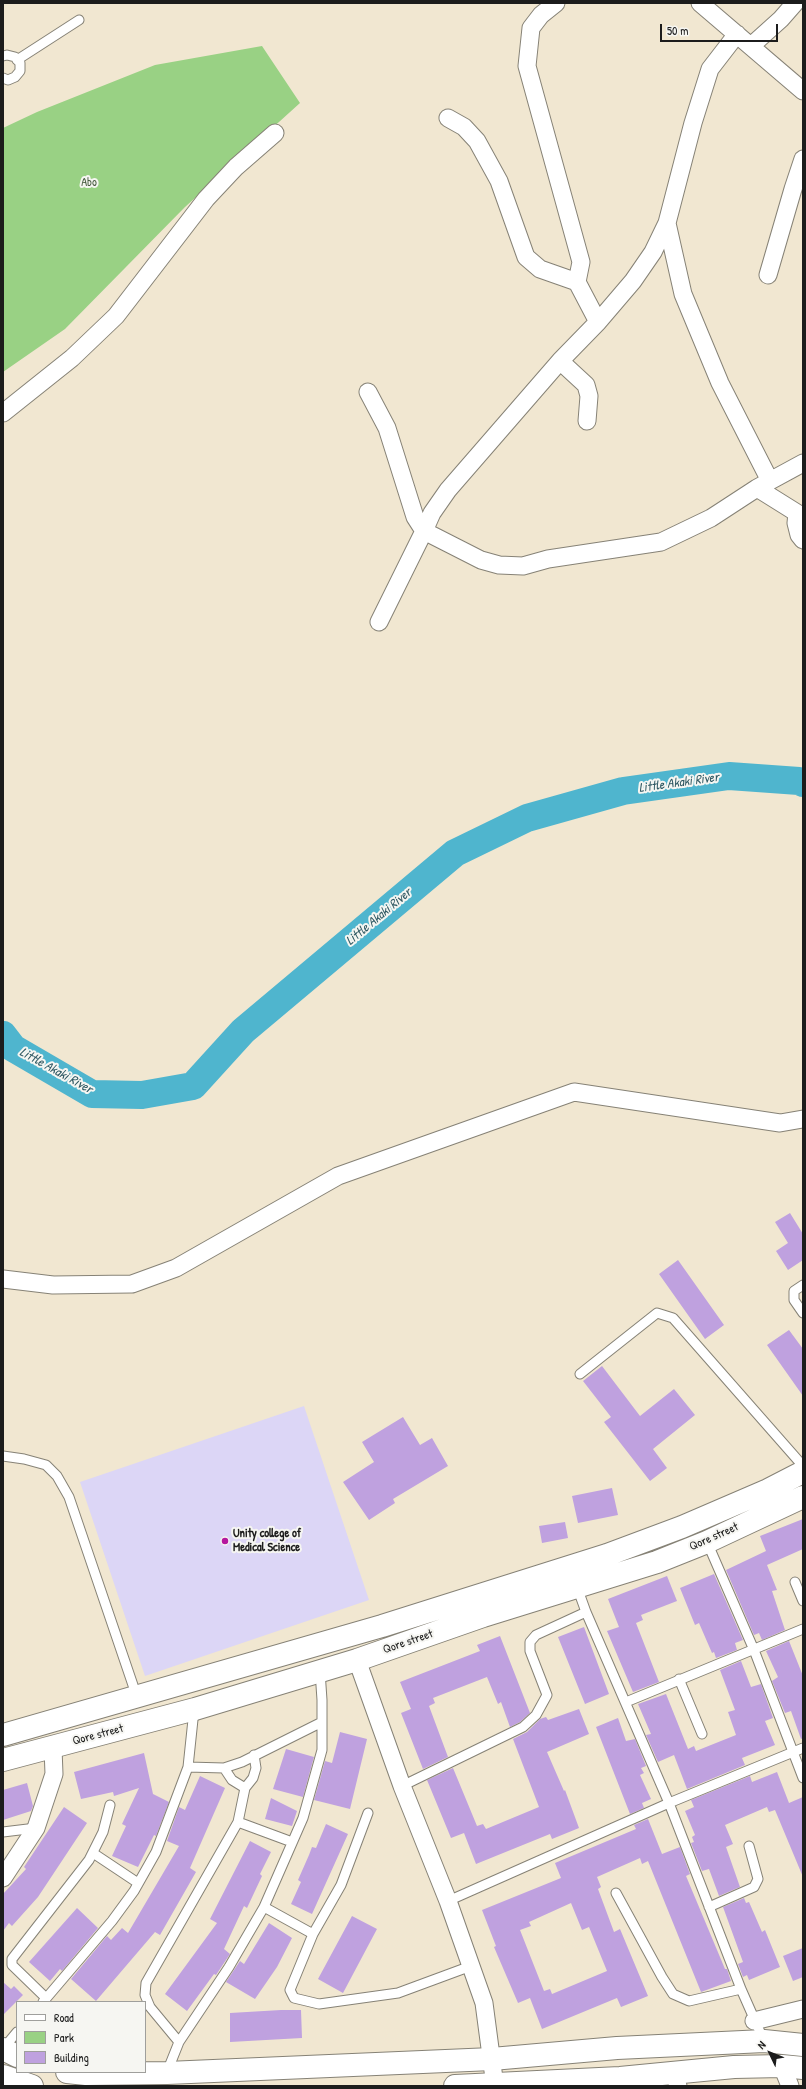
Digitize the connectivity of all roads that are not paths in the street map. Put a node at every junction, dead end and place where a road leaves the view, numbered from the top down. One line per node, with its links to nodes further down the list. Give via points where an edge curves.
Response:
1 (556, 3): 16 (street, via 531,28 527,66 581,262)
2 (700, 3): 5 (street)
3 (795, 3): 6 (street, via 782,19)
4 (79, 20): 8 (lane)
5 (737, 34): 6 (street); 14 (street, via 710,69 693,123)
6 (751, 46): 10 (street)
7 (3, 56): 8 (lane, via 15,57)
8 (17, 60): 9 (lane, via 20,63 20,71 8,80)
9 (3, 78)
10 (803, 91)
11 (448, 118): 16 (street, via 464,127 477,141 499,181 526,257 540,269)
12 (275, 133): 20 (street, via 236,167 206,199 116,316 72,358)
13 (803, 159): 15 (street)
14 (668, 223): 17 (street, via 653,252 633,281); 23 (street, via 683,294)
15 (768, 275)
16 (577, 282): 17 (street)
17 (598, 322): 18 (street)
18 (560, 361): 21 (street, via 586,385 589,396); 24 (street, via 448,490 432,512)
19 (368, 392): 24 (street, via 387,428 415,517)
20 (3, 413)
21 (587, 421)
22 (803, 464): 23 (street)
23 (764, 484): 24 (street, via 711,518 660,542 548,559 524,566 499,565 481,560); 25 (street, via 797,513 796,523)
24 (424, 531): 26 (street)
25 (803, 540)
26 (379, 622)
27 (803, 1119): 28 (street, via 780,1123 574,1092 338,1176 176,1268 132,1284 53,1285)
28 (3, 1279)
29 (803, 1285): 30 (lane, via 794,1291 794,1300)
30 (803, 1313)
31 (580, 1374): 33 (lane, via 657,1313 673,1318)
32 (3, 1456): 46 (lane, via 46,1465 57,1476 69,1497)
33 (803, 1466)
34 (803, 1472): 46 (main road, Qore street, via 682,1527 607,1554 382,1626)
35 (803, 1497): 36 (main road, Qore street)
36 (707, 1542): 38 (main road, Qore street, via 657,1562); 42 (lane)
37 (795, 1582): 39 (lane)
38 (577, 1587): 40 (lane); 43 (main road, Qore street)
39 (803, 1600)
40 (586, 1612): 47 (lane); 60 (lane, via 536,1635 530,1642 530,1651 547,1695 536,1715 523,1727)
41 (803, 1629): 42 (lane)
42 (754, 1650): 45 (lane); 54 (lane)
43 (356, 1660): 44 (main road, Qore street); 60 (street)
44 (319, 1670): 48 (main road, Qore street); 49 (lane)
45 (679, 1679): 47 (lane); 51 (lane)
46 (137, 1698): 50 (main road, Qore street)
47 (626, 1702): 62 (lane)
48 (195, 1709): 52 (main road, Qore street); 57 (lane)
49 (322, 1722): 55 (lane); 68 (lane, via 322,1750 303,1818)
50 (4, 1732)
51 (702, 1734)
52 (53, 1748): 56 (main road, Qore street); 66 (street, via 54,1774)
53 (803, 1748): 54 (lane)
54 (793, 1752): 59 (lane); 62 (lane)
55 (254, 1755): 58 (lane); 61 (lane, via 256,1768 253,1778)
56 (3, 1760)
57 (188, 1767): 58 (lane); 72 (lane, via 156,1852)
58 (224, 1768): 61 (lane, via 232,1780)
59 (803, 1778)
60 (402, 1786): 74 (street)
61 (245, 1788): 65 (lane)
62 (668, 1804): 74 (lane); 76 (lane)
63 (110, 1805): 70 (lane, via 103,1832)
64 (368, 1813): 77 (lane, via 341,1884)
65 (238, 1822): 68 (lane); 85 (lane, via 146,1983 145,1995 150,2007)
66 (36, 1828): 67 (lane); 71 (street)
67 (3, 1832)
68 (292, 1842): 75 (lane)
69 (749, 1846): 76 (lane, via 758,1879 754,1887)
70 (93, 1853): 72 (lane); 80 (lane, via 12,1959 12,1965)
71 (3, 1878)
72 (138, 1883): 80 (lane, via 112,1921)
73 (616, 1893): 79 (lane, via 673,1994 689,2001)
74 (448, 1901): 78 (street)
75 (264, 1907): 77 (lane); 85 (lane, via 229,1967)
76 (709, 1907): 79 (lane)
77 (313, 1934): 78 (lane, via 290,1990 294,1998 319,2004 398,1993)
78 (471, 1966): 89 (street, via 484,2004)
79 (741, 1989): 82 (lane)
80 (44, 2000)
81 (803, 2009): 82 (street)
82 (754, 2021): 84 (lane)
83 (16, 2033): 87 (lane)
84 (764, 2041): 86 (main road); 89 (main road, via 617,2048)
85 (179, 2042): 93 (lane)
86 (803, 2045)
87 (3, 2049): 88 (main road)
88 (16, 2056)
89 (492, 2059): 93 (main road); 97 (street)
90 (782, 2066): 91 (main road); 95 (main road, via 734,2067); 100 (street)
91 (803, 2068)
92 (76, 2073): 93 (main road)
93 (167, 2073)
94 (3, 2076): 98 (main road)
95 (676, 2079): 96 (main road)
96 (620, 2082): 97 (main road)
97 (495, 2085): 99 (main road)
98 (32, 2086)
99 (455, 2086)
100 (790, 2086)

